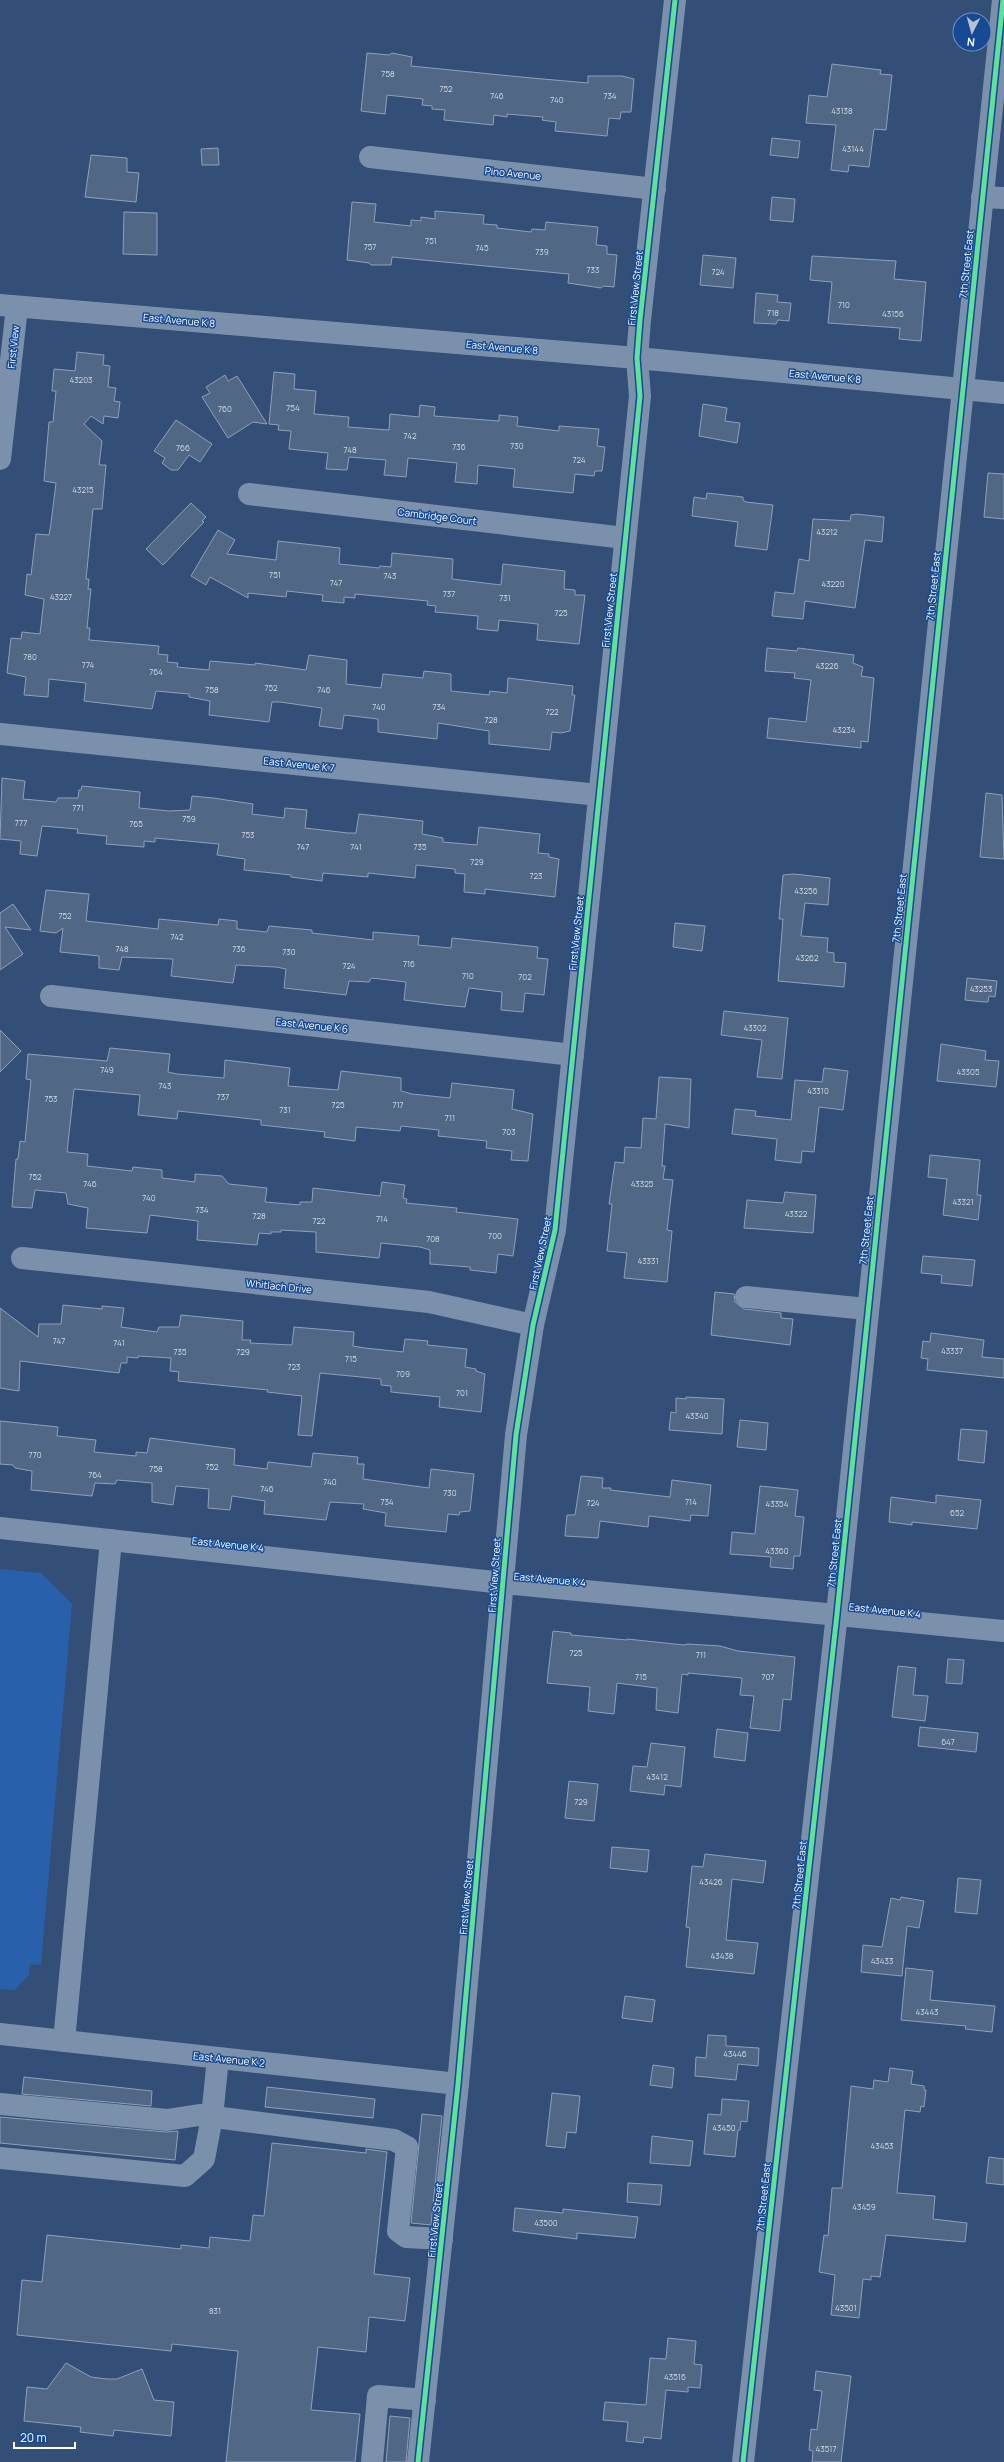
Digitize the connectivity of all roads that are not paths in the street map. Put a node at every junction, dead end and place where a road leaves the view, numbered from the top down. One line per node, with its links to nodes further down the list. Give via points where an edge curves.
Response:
1 (675, 0): 5 (street, First View Street)
2 (1002, 0): 3 (street, 7th Street East)
3 (997, 125): 6 (street, 7th Street East)
4 (370, 157): 5 (street, Pino Avenue)
5 (655, 189): 9 (street, First View Street)
6 (982, 197): 7 (street); 10 (street, 7th Street East)
7 (1004, 198)
8 (9, 306): 9 (street, East Avenue K 8); 12 (street, First View)
9 (637, 358): 10 (street, East Avenue K 8); 14 (street, First View Street, via 640,396)
10 (962, 389): 11 (street, East Avenue K 8); 21 (street, 7th Street East)
11 (1004, 393)
12 (0, 459)
13 (249, 494): 14 (street, Cambridge Court)
14 (626, 538): 16 (street, First View Street)
15 (0, 734): 16 (street, East Avenue K 7)
16 (599, 795): 18 (street, First View Street)
17 (51, 996): 18 (street, East Avenue K 6)
18 (573, 1055): 22 (street, First View Street, via 555,1230)
19 (22, 1258): 22 (street, Whitlach Drive, via 429,1302)
20 (746, 1297): 21 (street)
21 (867, 1309): 26 (street, 7th Street East)
22 (534, 1325): 25 (street, First View Street, via 516,1435)
23 (0, 1528): 24 (street, East Avenue K 4)
24 (111, 1540): 25 (street, East Avenue K 4); 29 (street)
25 (503, 1583): 26 (street, East Avenue K 4); 31 (street, First View Street)
26 (837, 1614): 27 (street, East Avenue K 4); 39 (street, 7th Street East)
27 (1004, 1632)
28 (0, 2034): 29 (street, East Avenue K 2)
29 (64, 2041): 30 (street, East Avenue K 2)
30 (218, 2058): 31 (street, East Avenue K 2); 33 (street)
31 (458, 2084): 35 (street, First View Street)
32 (0, 2104): 33 (street, via 167,2120 199,2115)
33 (212, 2117): 34 (street, via 204,2159 185,2176); 35 (street, via 394,2140 407,2147 398,2231 406,2237)
34 (0, 2158)
35 (442, 2239): 36 (street, First View Street)
36 (425, 2400): 37 (street, via 378,2396); 38 (street, First View Street)
37 (372, 2462)
38 (418, 2462)
39 (743, 2462)

